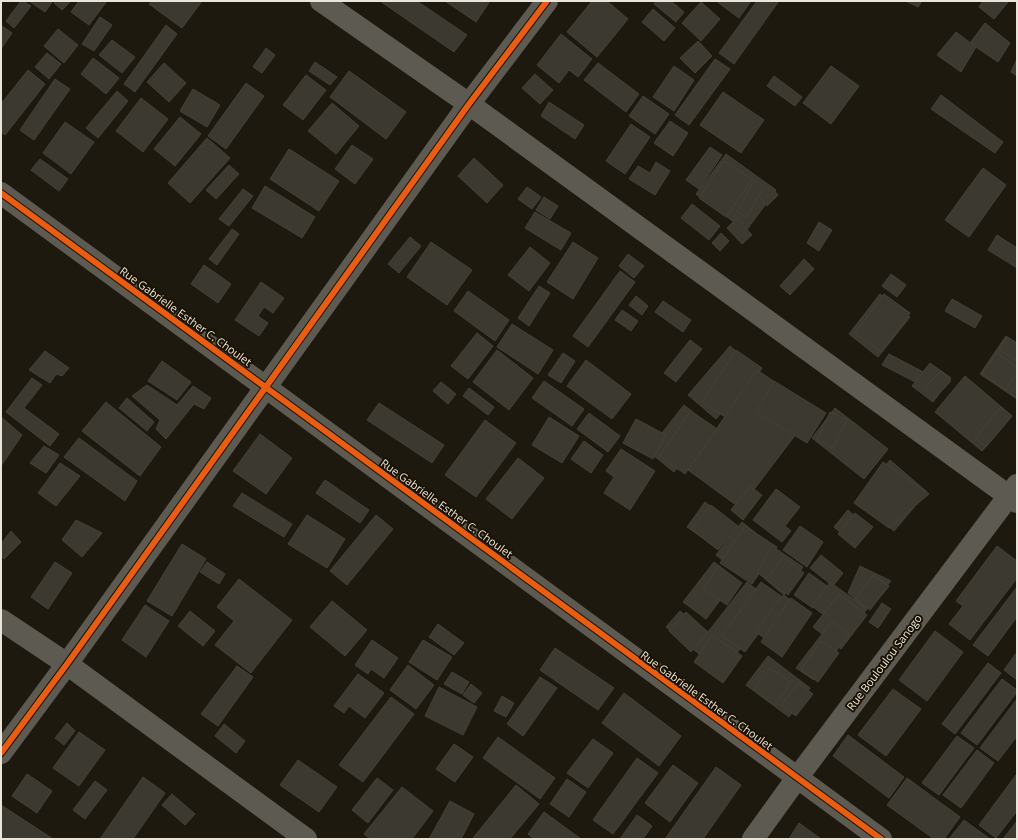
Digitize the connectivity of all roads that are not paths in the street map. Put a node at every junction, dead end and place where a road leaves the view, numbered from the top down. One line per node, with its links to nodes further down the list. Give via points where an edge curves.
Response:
1 (322, 1): 3 (street)
2 (546, 1): 3 (street)
3 (469, 104): 5 (street); 6 (street)
4 (1, 193): 5 (street, Rue Gabrielle Esther C. Choulet)
5 (265, 387): 8 (street); 10 (street, Rue Gabrielle Esther C. Choulet)
6 (1014, 494): 10 (street, Rue Bouloulou Sanogo)
7 (1, 620): 8 (street)
8 (67, 664): 9 (street); 11 (street)
9 (1, 753)
10 (796, 778): 12 (street, Rue Bouloulou Sanogo); 13 (street, Rue Gabrielle Esther C. Choulet)
11 (306, 839)
12 (753, 839)
13 (881, 839)

